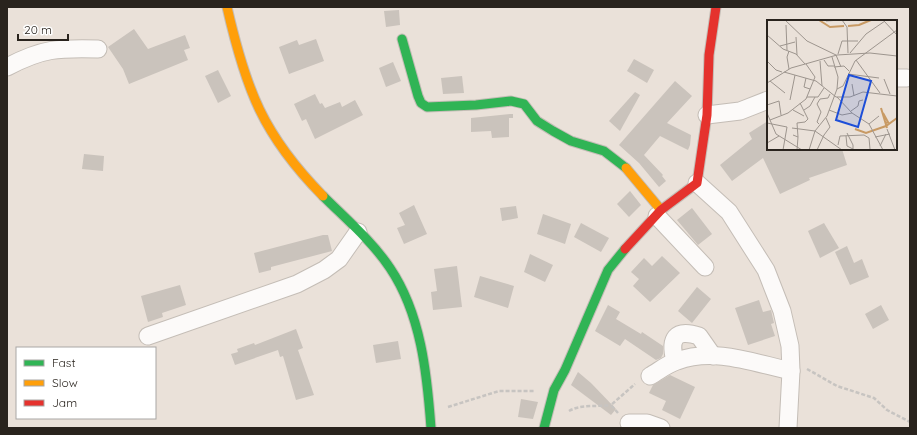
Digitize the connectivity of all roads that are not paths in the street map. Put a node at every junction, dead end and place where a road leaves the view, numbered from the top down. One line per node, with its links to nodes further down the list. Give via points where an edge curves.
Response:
1 (226, 7): 10 (street, via 245,78 259,113 290,160)
2 (716, 7): 7 (street, via 709,55)
3 (402, 39): 9 (street, via 421,103 427,107 511,101 524,104 542,124 571,141 604,151 615,158 631,172)
4 (98, 49): 5 (street, via 57,48 39,52)
5 (7, 67)
6 (767, 100): 7 (street, via 740,111)
7 (707, 115): 8 (street)
8 (697, 183): 9 (street); 15 (street, via 729,212 766,270 782,311 790,346)
9 (659, 213): 11 (street); 19 (street, via 608,270 554,390)
10 (358, 232): 12 (street, via 339,259 297,284); 18 (street, via 392,271 403,294 420,344 428,385)
11 (704, 267)
12 (148, 336)
13 (713, 356): 14 (street); 14 (street, via 699,336 686,334 679,335 673,341 671,347); 15 (street, via 733,357)
14 (675, 361): 16 (street)
15 (791, 371): 21 (street)
16 (650, 376)
17 (629, 423): 20 (street, via 647,423)
18 (431, 428)
19 (544, 428)
20 (661, 428)
21 (788, 428)

